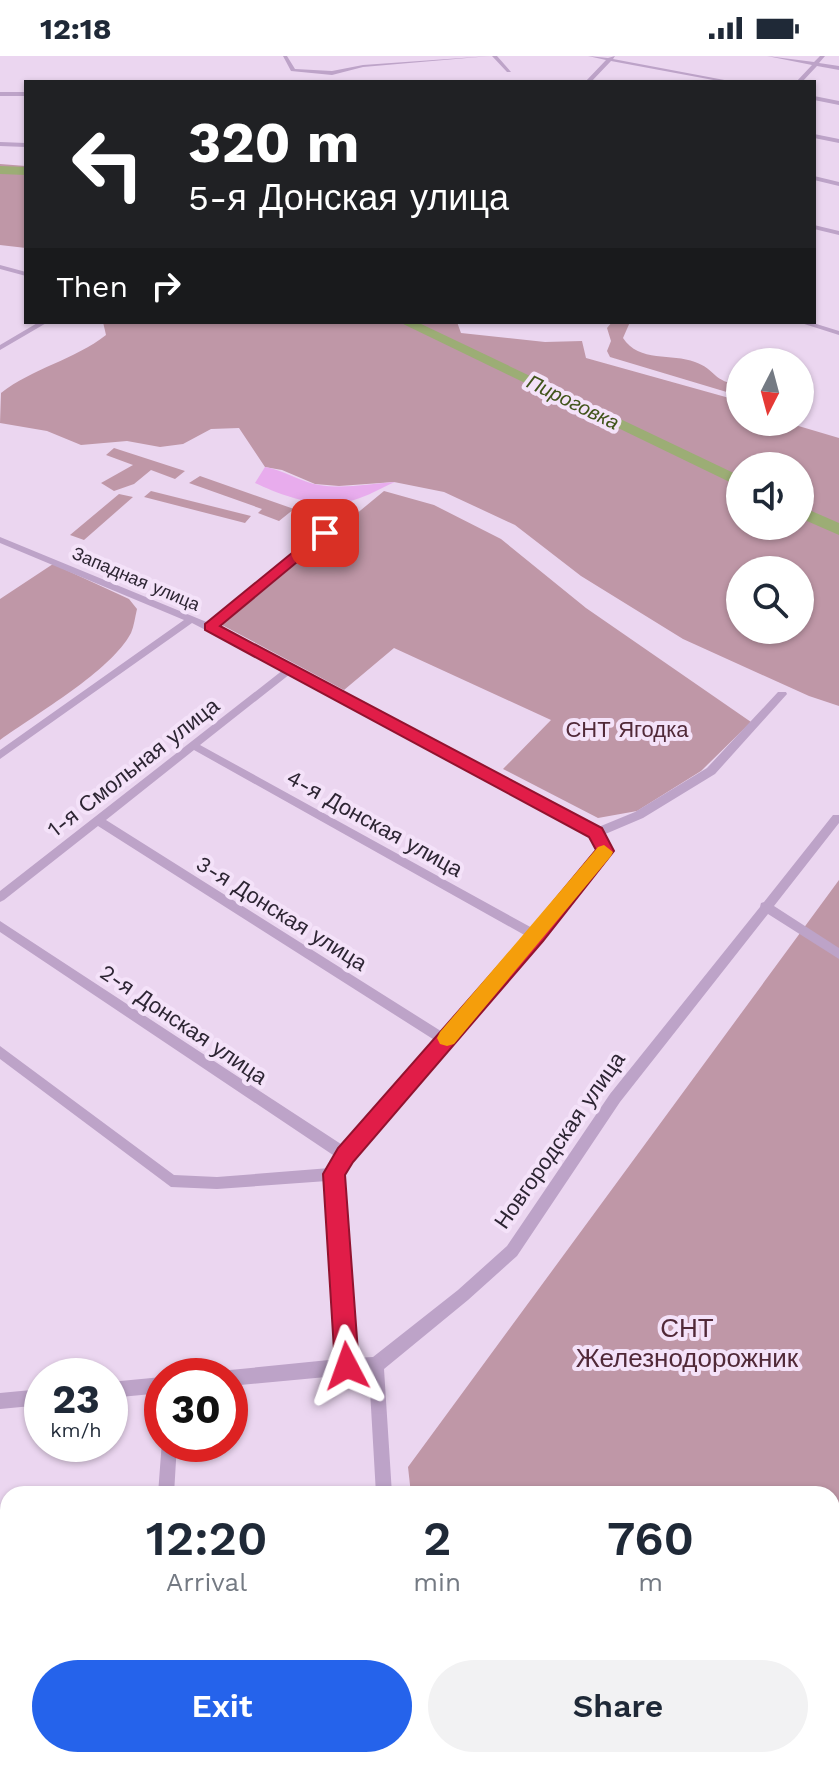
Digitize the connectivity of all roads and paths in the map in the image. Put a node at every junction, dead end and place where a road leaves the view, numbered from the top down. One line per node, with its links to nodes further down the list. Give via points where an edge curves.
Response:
1 (285, 56): 11 (street, via 293,70)
2 (488, 56): 11 (street)
3 (494, 56): 10 (street)
4 (590, 56): 7 (street)
5 (769, 56): 8 (street)
6 (823, 56): 8 (street)
7 (612, 57): 13 (street); 14 (street)
8 (815, 64): 9 (street); 15 (street)
9 (839, 68)
10 (509, 71)
11 (335, 73): 12 (street)
12 (330, 80)
13 (590, 80)
14 (722, 80)
15 (801, 80)
16 (0, 94): 17 (street)
17 (24, 94)
18 (816, 98): 19 (street)
19 (839, 103)
20 (816, 136): 21 (street)
21 (839, 141)
22 (0, 144): 23 (street)
23 (24, 145)
24 (816, 178): 25 (street)
25 (839, 184)
26 (816, 227): 27 (street)
27 (839, 233)
28 (0, 267): 29 (street)
29 (24, 273)
30 (41, 324): 33 (street)
31 (809, 324): 32 (street)
32 (839, 333)
33 (0, 348)
34 (325, 533): 37 (street, Западная улица)
35 (0, 540): 36 (street, Западная улица)
36 (191, 619): 37 (street, Западная улица); 41 (street)
37 (210, 627): 38 (street)
38 (290, 669): 40 (street, 1-я Смольная улица); 44 (street)
39 (782, 694): 44 (street, via 711,771 639,815)
40 (194, 746): 43 (street, 1-я Смольная улица); 48 (street, 4-я Донская улица)
41 (0, 755)
42 (837, 818): 46 (street, Новгородская улица)
43 (97, 820): 45 (street, 1-я Смольная улица); 50 (street, 3-я Донская улица)
44 (596, 833): 48 (street, via 605,851)
45 (0, 897)
46 (765, 906): 49 (street); 54 (street, Новгородская улица, via 615,1098 512,1251)
47 (0, 926): 52 (street, 2-я Донская улица)
48 (536, 936): 50 (street)
49 (839, 954)
50 (445, 1040): 52 (street)
51 (0, 1052): 53 (street, via 171,1181)
52 (345, 1155): 53 (street)
53 (334, 1174): 55 (street)
54 (376, 1365): 55 (street); 61 (street)
55 (347, 1366): 56 (street)
56 (248, 1376)
57 (24, 1399): 58 (street)
58 (0, 1401)
59 (168, 1462): 60 (street)
60 (166, 1486)
61 (384, 1486)

